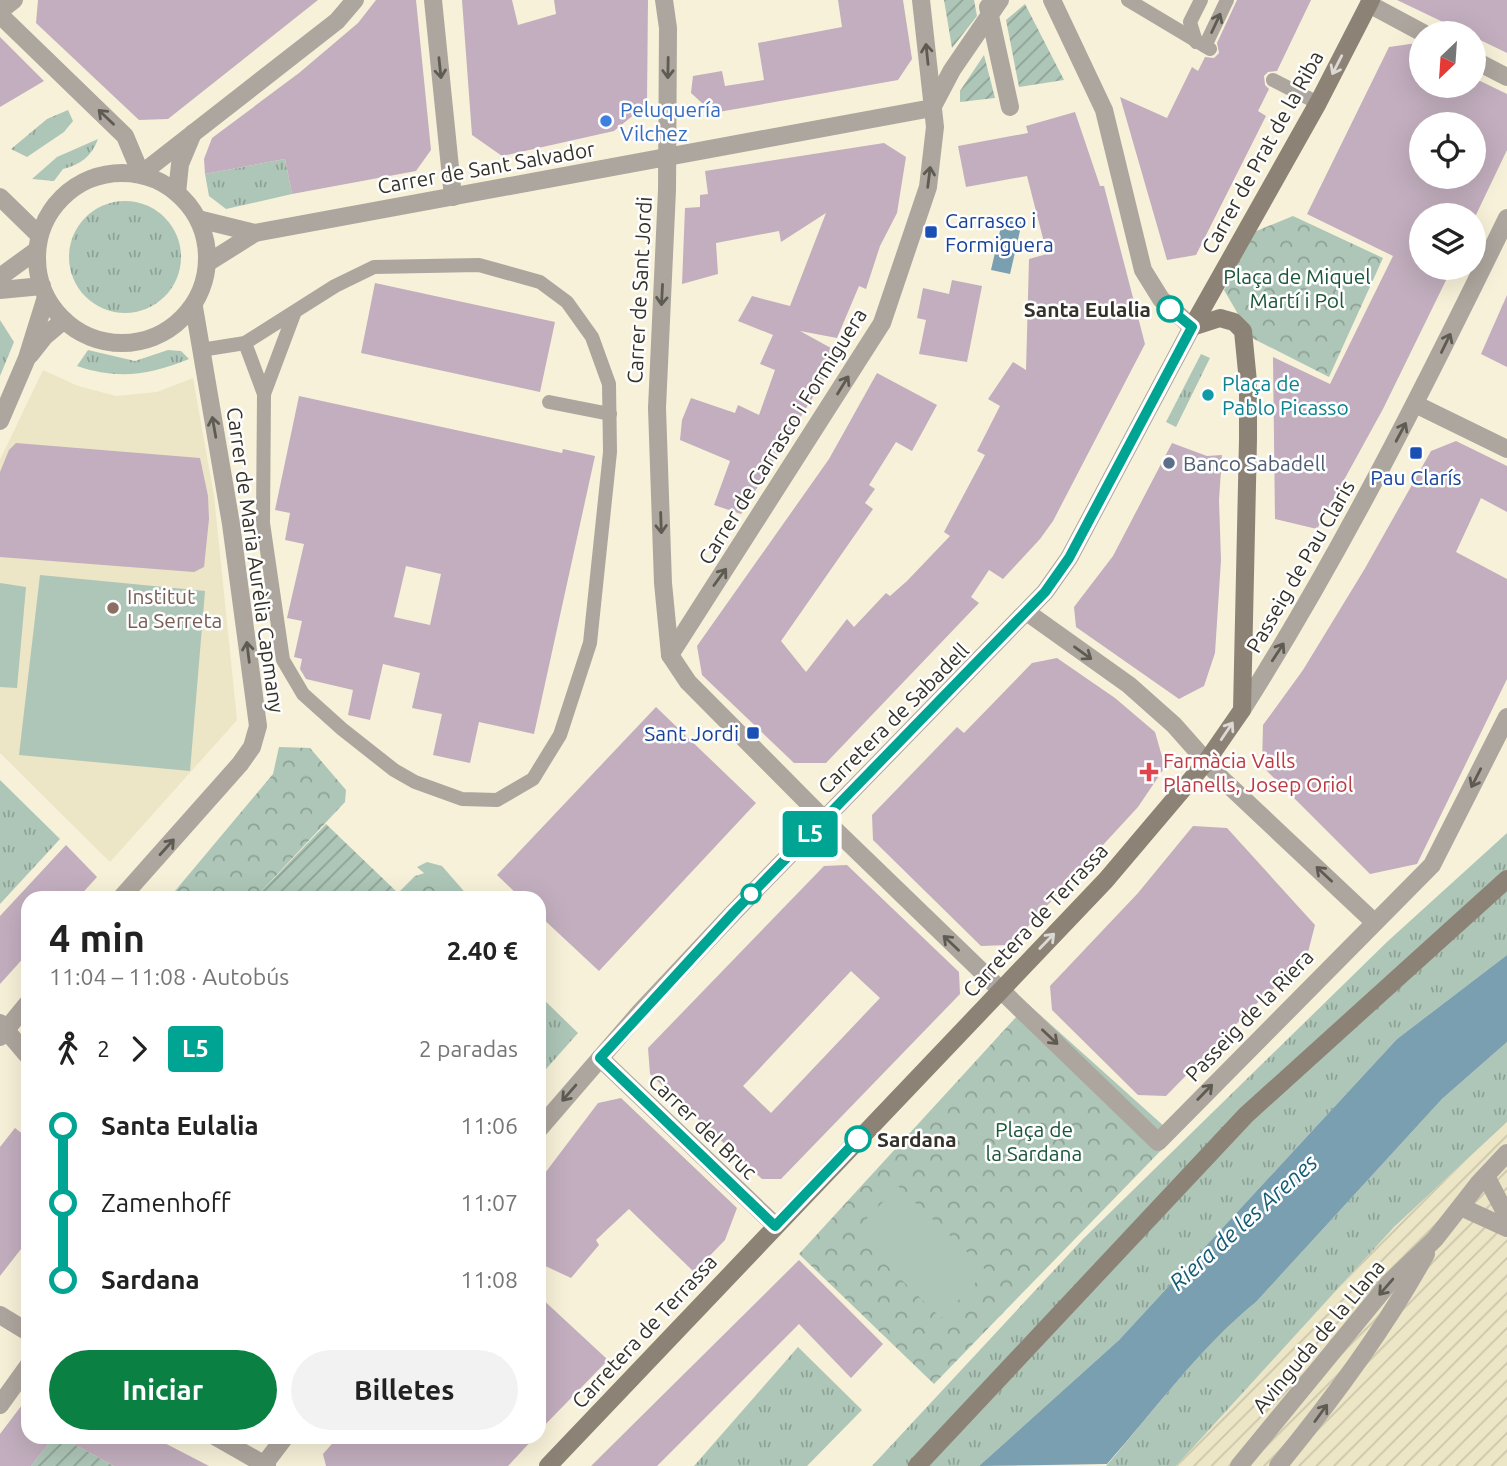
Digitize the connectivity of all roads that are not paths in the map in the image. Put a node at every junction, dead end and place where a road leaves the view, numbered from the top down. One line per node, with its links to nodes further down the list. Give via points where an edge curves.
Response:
1 (14, 0): 12 (street)
2 (355, 0): 21 (street, via 337,21)
3 (433, 0): 26 (street, one-way to 26)
4 (664, 0): 22 (street, Carrer de Sant Jordi, one-way to 22, via 668,28)
5 (921, 0): 20 (street, Carrer de Carrasco i Formiguera, one-way to 5)
6 (1052, 0): 38 (street, via 1104,110 1143,270 1161,299)
7 (1201, 0): 14 (lane, via 1191,22)
8 (1227, 0): 14 (lane, one-way to 8)
9 (1138, 2): 14 (lane)
10 (1370, 2): 13 (street); 18 (street, Carrer de Prat de la Riba, one-way to 18)
11 (992, 5): 19 (street); 20 (street)
12 (0, 13): 23 (street, one-way to 12, via 125,136)
13 (1409, 25)
14 (1203, 46)
15 (1486, 66): 16 (street)
16 (1507, 77)
17 (1273, 80): 18 (lane)
18 (1318, 103): 38 (street, Carrer de Prat de la Riba)
19 (1010, 107)
20 (932, 108): 22 (street, Carrer de Sant Salvador); 49 (street, Carrer de Carrasco i Formiguera, one-way to 20, via 734,558 882,323 928,187 935,127)
21 (194, 130): 23 (street); 24 (street, via 180,164)
22 (665, 157): 26 (street, Carrer de Sant Salvador); 48 (street, Carrer de Sant Jordi, one-way to 48, via 656,408)
23 (141, 174): 24 (street); 30 (street, via 118,172 78,184 49,213)
24 (177, 193): 28 (street)
25 (0, 197): 30 (street)
26 (453, 197): 29 (street, Carrer de Sant Salvador)
27 (1507, 218): 44 (street, Passeig de Pau Claris, one-way to 27)
28 (198, 219): 29 (street, Carrer de Sant Salvador); 31 (street, via 207,239)
29 (255, 233): 31 (street, Carrer de Sant Salvador)
30 (37, 242): 32 (street); 34 (street)
31 (209, 262): 35 (street)
32 (0, 277)
33 (0, 290): 34 (street)
34 (44, 292): 37 (street); 41 (street)
35 (194, 307): 37 (street, via 171,330 150,340 112,343 88,337); 40 (street, Carrer de Maria Aurèlia Capmany)
36 (295, 313): 39 (lane); 42 (lane); 45 (lane, via 374,267 479,265 540,282 567,302 592,337 609,384)
37 (64, 320): 41 (street)
38 (1192, 327): 50 (street, Carretera de Sabadell, via 1069,558); 52 (street, via 1220,318 1234,321 1243,331 1248,439)
39 (245, 343): 40 (lane); 42 (lane)
40 (201, 350): 57 (street, Carrer de Maria Aurèlia Capmany, one-way to 40, via 240,764 252,747 258,726 231,524)
41 (27, 358): 46 (street)
42 (264, 394): 45 (lane, via 263,523 283,660 303,694 394,770 462,799 497,800 533,779 560,735 590,643)
43 (549, 402): 45 (lane)
44 (1415, 404): 47 (street); 52 (street, Passeig de Pau Claris, one-way to 44, via 1340,547)
45 (610, 414)
46 (0, 421)
47 (1507, 449)
48 (663, 583): 49 (street, via 672,603); 51 (street, Carrer de Sant Jordi)
49 (691, 607): 51 (street, Carrer de Carrasco i Formiguera)
50 (1028, 613): 54 (street, one-way to 54, via 1129,685 1174,725); 55 (street, Carretera de Sabadell)
51 (670, 655): 55 (street, Carrer de Sant Jordi, via 688,682)
52 (1242, 710): 54 (street, Carretera de Terrassa, one-way to 52)
53 (1507, 717): 58 (street, Passeig de la Riera, one-way to 58, via 1432,864)
54 (1206, 762): 58 (street, one-way to 54); 59 (street, Carretera de Terrassa, one-way to 54, via 1106,880)
55 (825, 820): 59 (street, Carrer de Sant Jordi, one-way to 55); 63 (street, Carretera de Sabadell)
56 (1507, 879): 81 (street, via 1246,1115)
57 (127, 891)
58 (1373, 921): 65 (street, Passeig de la Riera, one-way to 58)
59 (1000, 991): 65 (street, Carrer de Sant Jordi, one-way to 65); 70 (street, Carretera de Terrassa)
60 (21, 1010): 61 (street)
61 (2, 1030): 62 (street)
62 (21, 1049)
63 (600, 1058): 64 (street, Carretera de Sabadell, one-way to 64); 70 (street, Carrer del Bruc)
64 (546, 1121)
65 (1158, 1142)
66 (1507, 1153): 67 (street)
67 (1486, 1176): 68 (street); 69 (street)
68 (1465, 1201): 71 (street); 72 (street, Avinguda de la Llana)
69 (1507, 1216)
70 (775, 1226): 80 (street, Carretera de Terrassa)
71 (1507, 1228)
72 (1435, 1239): 82 (street, Avinguda de la Llana, one-way to 82, via 1389,1283); 83 (street, Avinguda de la Llana, one-way to 72, via 1366,1349)
73 (0, 1315): 74 (street)
74 (21, 1328)
75 (21, 1376): 76 (street)
76 (0, 1405)
77 (228, 1444): 79 (street)
78 (280, 1444): 79 (street)
79 (265, 1466)
80 (548, 1466)
81 (917, 1466)
82 (1239, 1466)
83 (1278, 1466)

